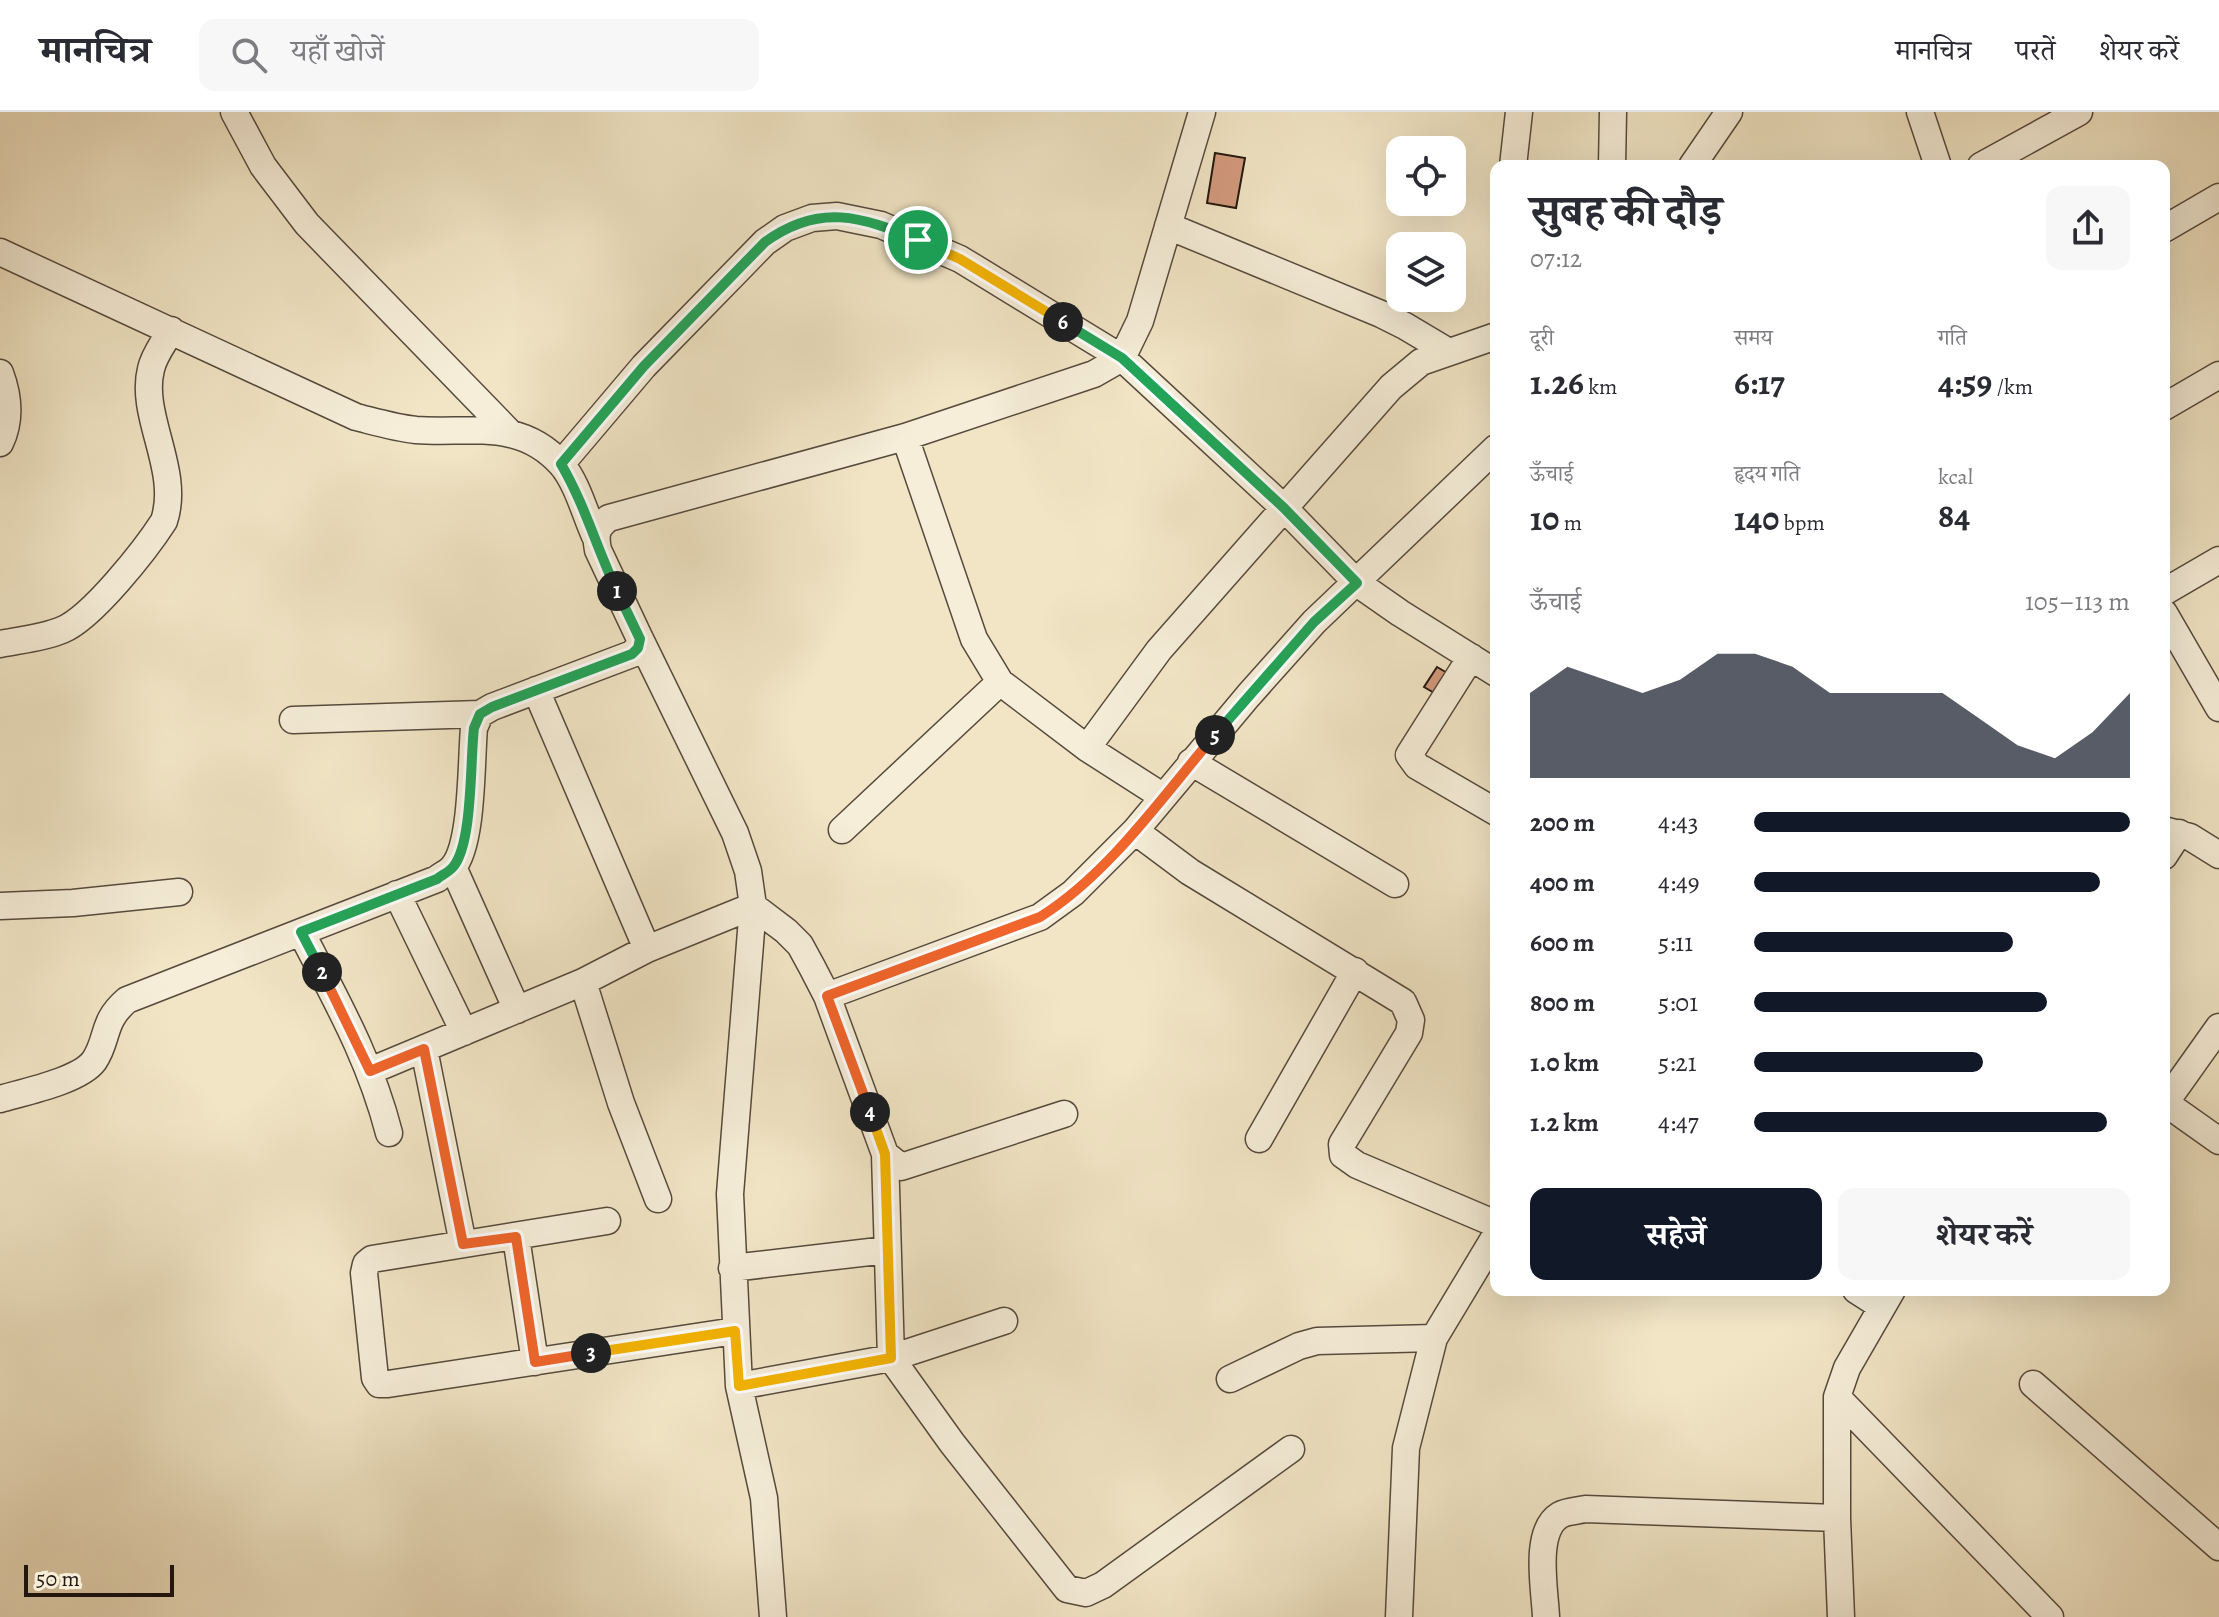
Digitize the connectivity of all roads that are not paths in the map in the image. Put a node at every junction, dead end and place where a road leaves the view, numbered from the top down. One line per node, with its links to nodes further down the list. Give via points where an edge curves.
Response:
1 (234, 112): 24 (street, via 285,199)
2 (1202, 112): 14 (street)
3 (1519, 112): 8 (street)
4 (1613, 112): 9 (street)
5 (1920, 112): 11 (street)
6 (2079, 112): 12 (street)
7 (1721, 119): 10 (street)
8 (1514, 160)
9 (1612, 160)
10 (1696, 160)
11 (1936, 160)
12 (1992, 160)
13 (2219, 197): 15 (street)
14 (1168, 226): 19 (street, via 1381,314); 20 (street, via 1140,321)
15 (2170, 226)
16 (0, 252): 17 (street)
17 (171, 330): 24 (street, via 356,417 418,430); 36 (street, via 154,358 149,389 168,486 170,505 164,521 78,620 62,630)
18 (1490, 334): 19 (street)
19 (1447, 351): 29 (street, via 1421,362 1391,387)
20 (1122, 358): 25 (street, via 1094,374); 28 (street, via 960,259 881,225 837,216 812,218 765,242 644,366); 29 (street)
21 (0, 373): 26 (street, via 8,418)
22 (2219, 375): 23 (street)
23 (2170, 404)
24 (509, 432): 28 (street)
25 (905, 437): 30 (street, via 609,518); 38 (street, via 974,639)
26 (0, 443)
27 (1490, 454): 32 (street)
28 (561, 464): 30 (street)
29 (1284, 508): 32 (street); 43 (street, via 1159,650)
30 (595, 536): 35 (street)
31 (2219, 560): 33 (street)
32 (1357, 583): 37 (street); 44 (street, via 1314,622)
33 (2170, 589)
34 (2170, 623): 40 (street)
35 (640, 639): 39 (street, via 632,654); 56 (street, via 735,833)
36 (0, 644)
37 (1486, 662): 46 (street, via 1409,755 1417,766)
38 (1000, 682): 43 (street); 47 (street)
39 (536, 690): 41 (street); 58 (street)
40 (2219, 708)
41 (480, 714): 42 (street); 51 (street, via 474,728 466,829)
42 (293, 720)
43 (1087, 748): 45 (street)
44 (1191, 762): 45 (street); 52 (street)
45 (1162, 796): 48 (street)
46 (1490, 809)
47 (842, 830)
48 (1135, 831): 59 (street, via 1190,872); 61 (street, via 1073,893 1040,917)
49 (2171, 832): 50 (street)
50 (2219, 855)
51 (453, 867): 54 (street); 62 (street)
52 (1395, 884)
53 (179, 892): 55 (street)
54 (397, 894): 57 (street); 64 (street)
55 (0, 906)
56 (753, 906): 58 (street); 61 (street, via 800,945); 82 (street, via 730,1194)
57 (301, 932): 66 (street); 68 (street, via 127,1000 110,1019 93,1062 82,1071)
58 (647, 949): 60 (street)
59 (1355, 971): 72 (street); 77 (street, via 1403,1002 1411,1020 1409,1033 1342,1144 1343,1155)
60 (583, 982): 62 (street); 75 (street)
61 (827, 996): 74 (street)
62 (517, 1010): 64 (street)
63 (2219, 1027): 67 (street)
64 (464, 1032): 65 (street)
65 (424, 1049): 66 (street); 79 (street)
66 (370, 1071): 71 (street)
67 (2170, 1094)
68 (0, 1099)
69 (2170, 1106): 73 (street)
70 (1064, 1114): 74 (street, via 901,1167)
71 (389, 1133)
72 (1259, 1139)
73 (2219, 1141)
74 (885, 1154): 81 (street)
75 (658, 1199)
76 (607, 1221): 78 (street)
77 (1490, 1221)
78 (516, 1237): 79 (street); 88 (street)
79 (463, 1244): 88 (street, via 381,1256 366,1264 375,1378 388,1384)
80 (1490, 1245): 86 (street)
81 (887, 1250): 82 (street); 87 (street)
82 (732, 1268): 85 (street)
83 (1886, 1298): 92 (street)
84 (1004, 1321): 87 (street)
85 (735, 1331): 88 (street); 91 (street)
86 (1434, 1338): 89 (street, via 1317,1341); 97 (street, via 1406,1448)
87 (891, 1358): 91 (street); 93 (street, via 1019,1529 1067,1589 1077,1593 1103,1585)
88 (535, 1362)
89 (1230, 1379)
90 (2033, 1384): 95 (street)
91 (739, 1386): 96 (street, via 764,1498)
92 (1837, 1397): 94 (street); 100 (street)
93 (1291, 1449)
94 (1837, 1518): 98 (street, via 1585,1509 1561,1514 1547,1526 1543,1544); 99 (street)
95 (2219, 1547)
96 (773, 1617)
97 (1399, 1617)
98 (1546, 1617)
99 (1841, 1617)
100 (2050, 1617)

